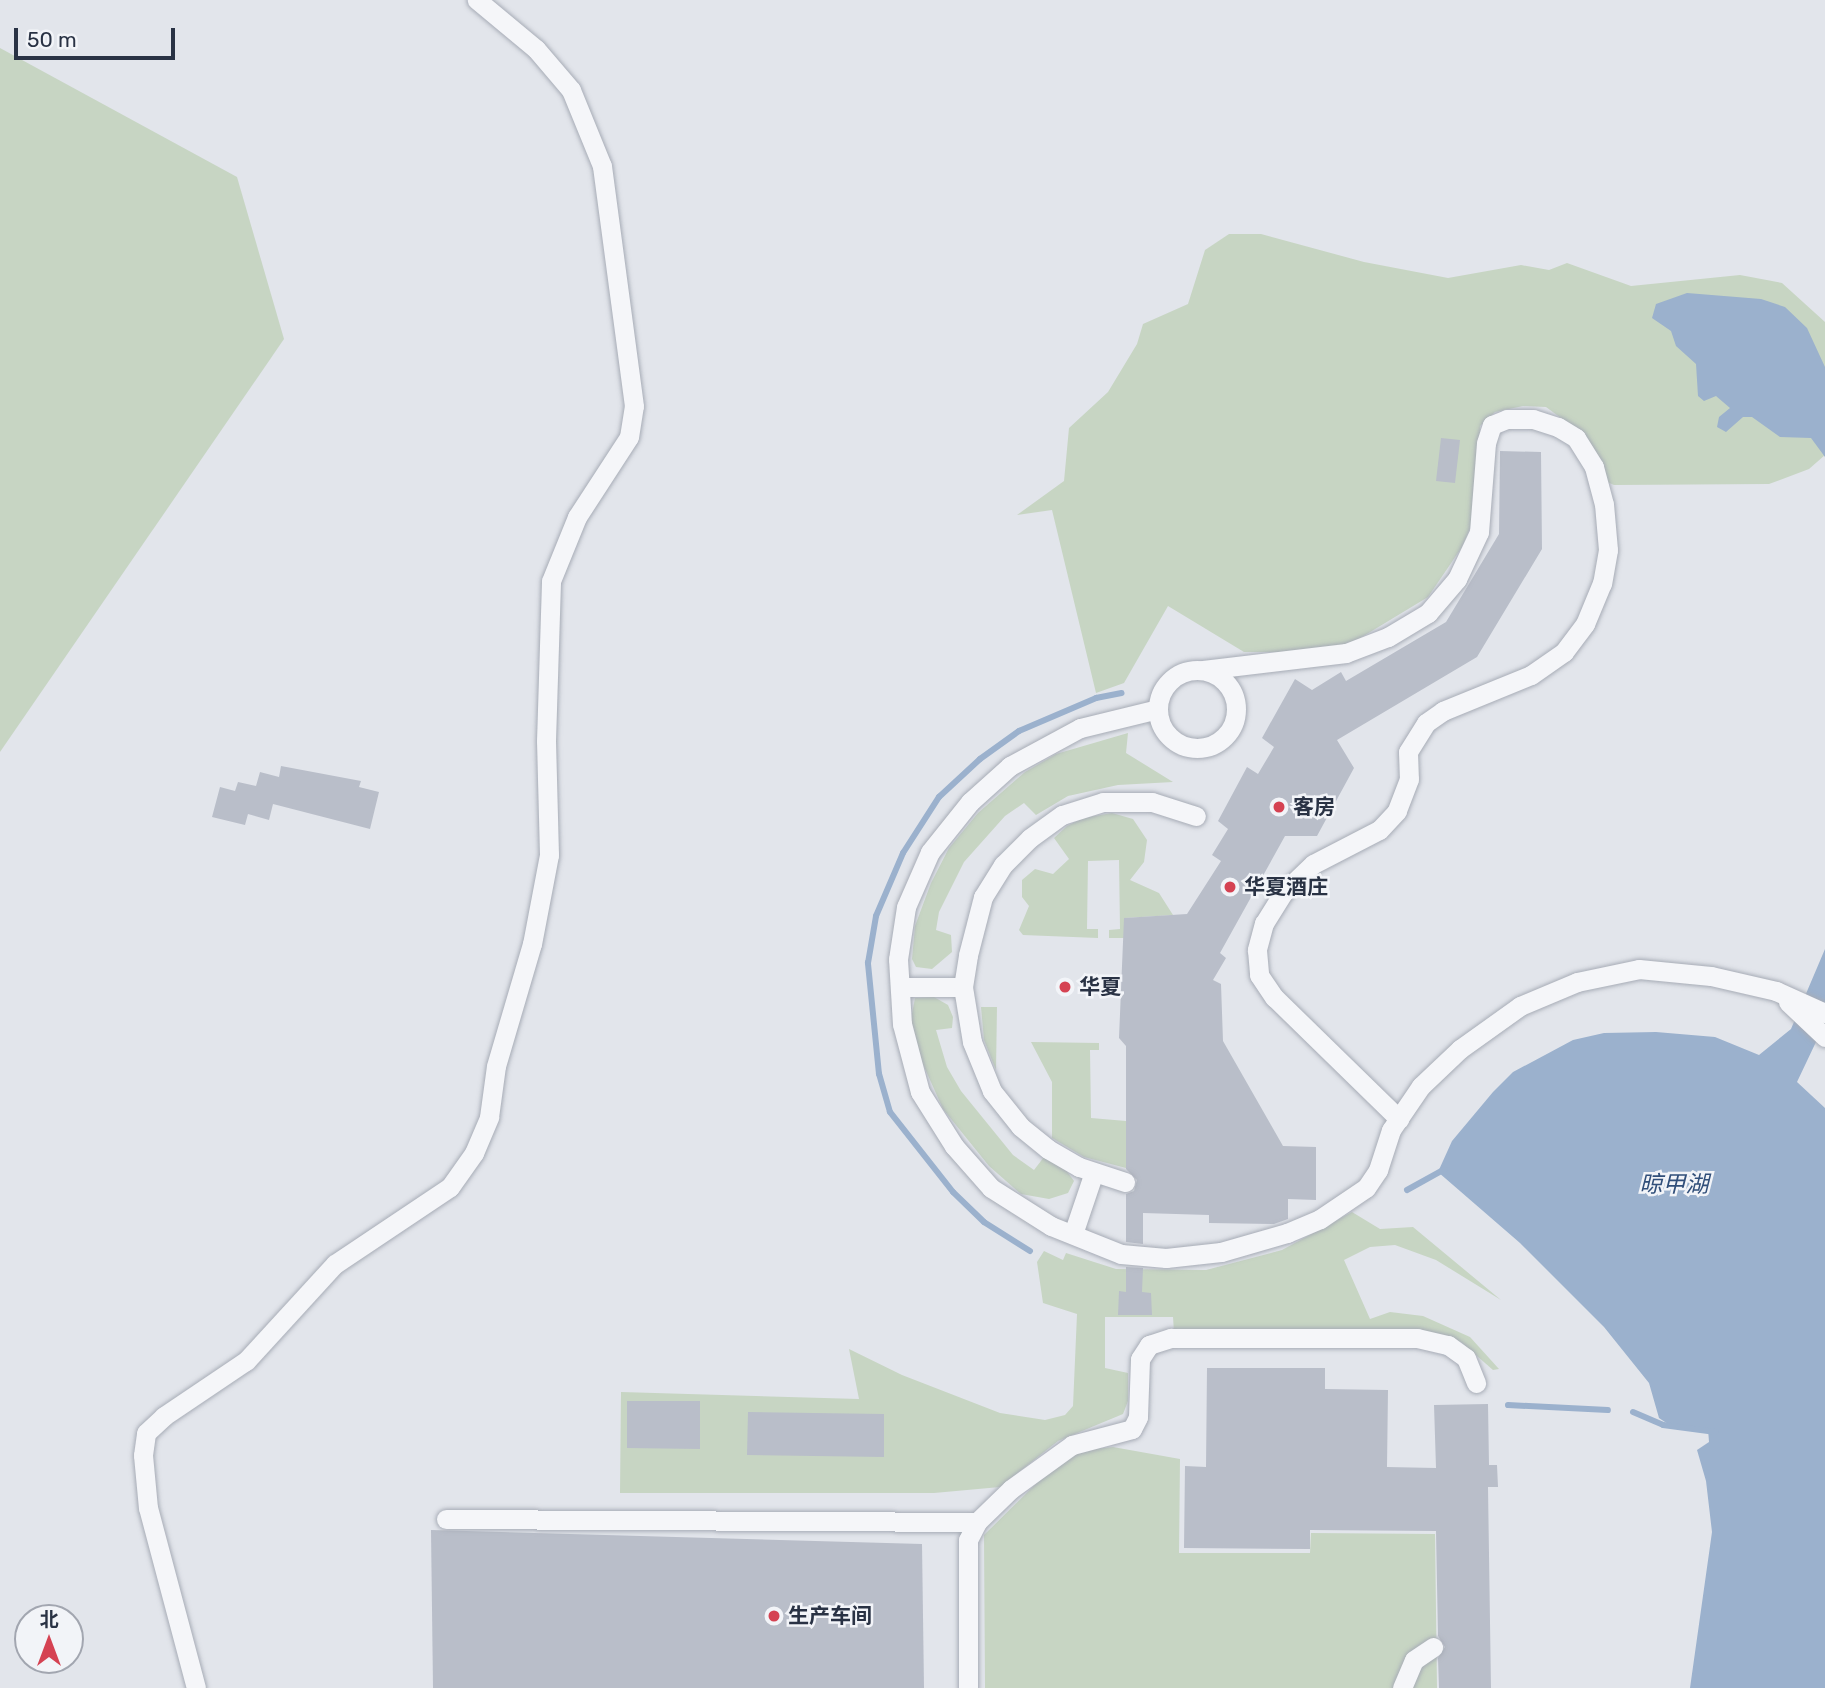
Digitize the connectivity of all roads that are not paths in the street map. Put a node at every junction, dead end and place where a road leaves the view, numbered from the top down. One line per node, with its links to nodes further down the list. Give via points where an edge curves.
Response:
1 (477, 0): 18 (street, via 536,49 571,90 602,166 634,406 629,437 578,517 551,581 549,855 532,944 496,1066 489,1117 474,1153 450,1186 335,1264 246,1361 146,1433 143,1455 148,1508)
2 (1203, 670): 3 (street, via 1177,675 1160,695); 3 (street, via 1216,675 1234,695 1234,721 1220,741 1185,746 1165,732); 10 (street, via 1346,653 1388,637 1428,612 1457,579 1479,532 1486,443 1492,425 1507,419 1532,419 1558,427 1576,438 1594,467 1604,504 1608,550 1602,583 1585,624 1563,652 1531,675 1443,710 1426,723 1408,752 1409,779 1397,811 1379,830 1312,864 1283,894 1264,923 1257,950 1259,975 1274,997)
3 (1158, 709): 5 (street, via 1080,728 1010,766 970,802 930,852 906,907)
4 (1196, 816): 6 (street, via 1152,802 1103,802 1062,815 1030,838 1003,865 983,897)
5 (900, 987): 6 (street); 13 (street, via 902,1024 920,1092 954,1146 991,1188 1051,1226)
6 (963, 988): 11 (street, via 972,1042 992,1091 1029,1133)
7 (1776, 991): 8 (street); 9 (street); 10 (street, via 1712,976 1639,969 1577,982 1520,1006 1461,1049 1421,1086)
8 (1825, 1013)
9 (1825, 1037)
10 (1399, 1119): 13 (street, via 1366,1188 1287,1233 1221,1252 1166,1258 1121,1254)
11 (1094, 1172): 12 (street); 13 (street)
12 (1125, 1182)
13 (1073, 1234)
14 (1476, 1383): 16 (street, via 1466,1358 1448,1345 1417,1338 1158,1340 1140,1360 1138,1417 1132,1429 1064,1451 1011,1489)
15 (446, 1519): 16 (street)
16 (977, 1522): 19 (street, via 968,1540)
17 (1433, 1647): 20 (street, via 1414,1660)
18 (196, 1688)
19 (968, 1688)
20 (1402, 1688)

